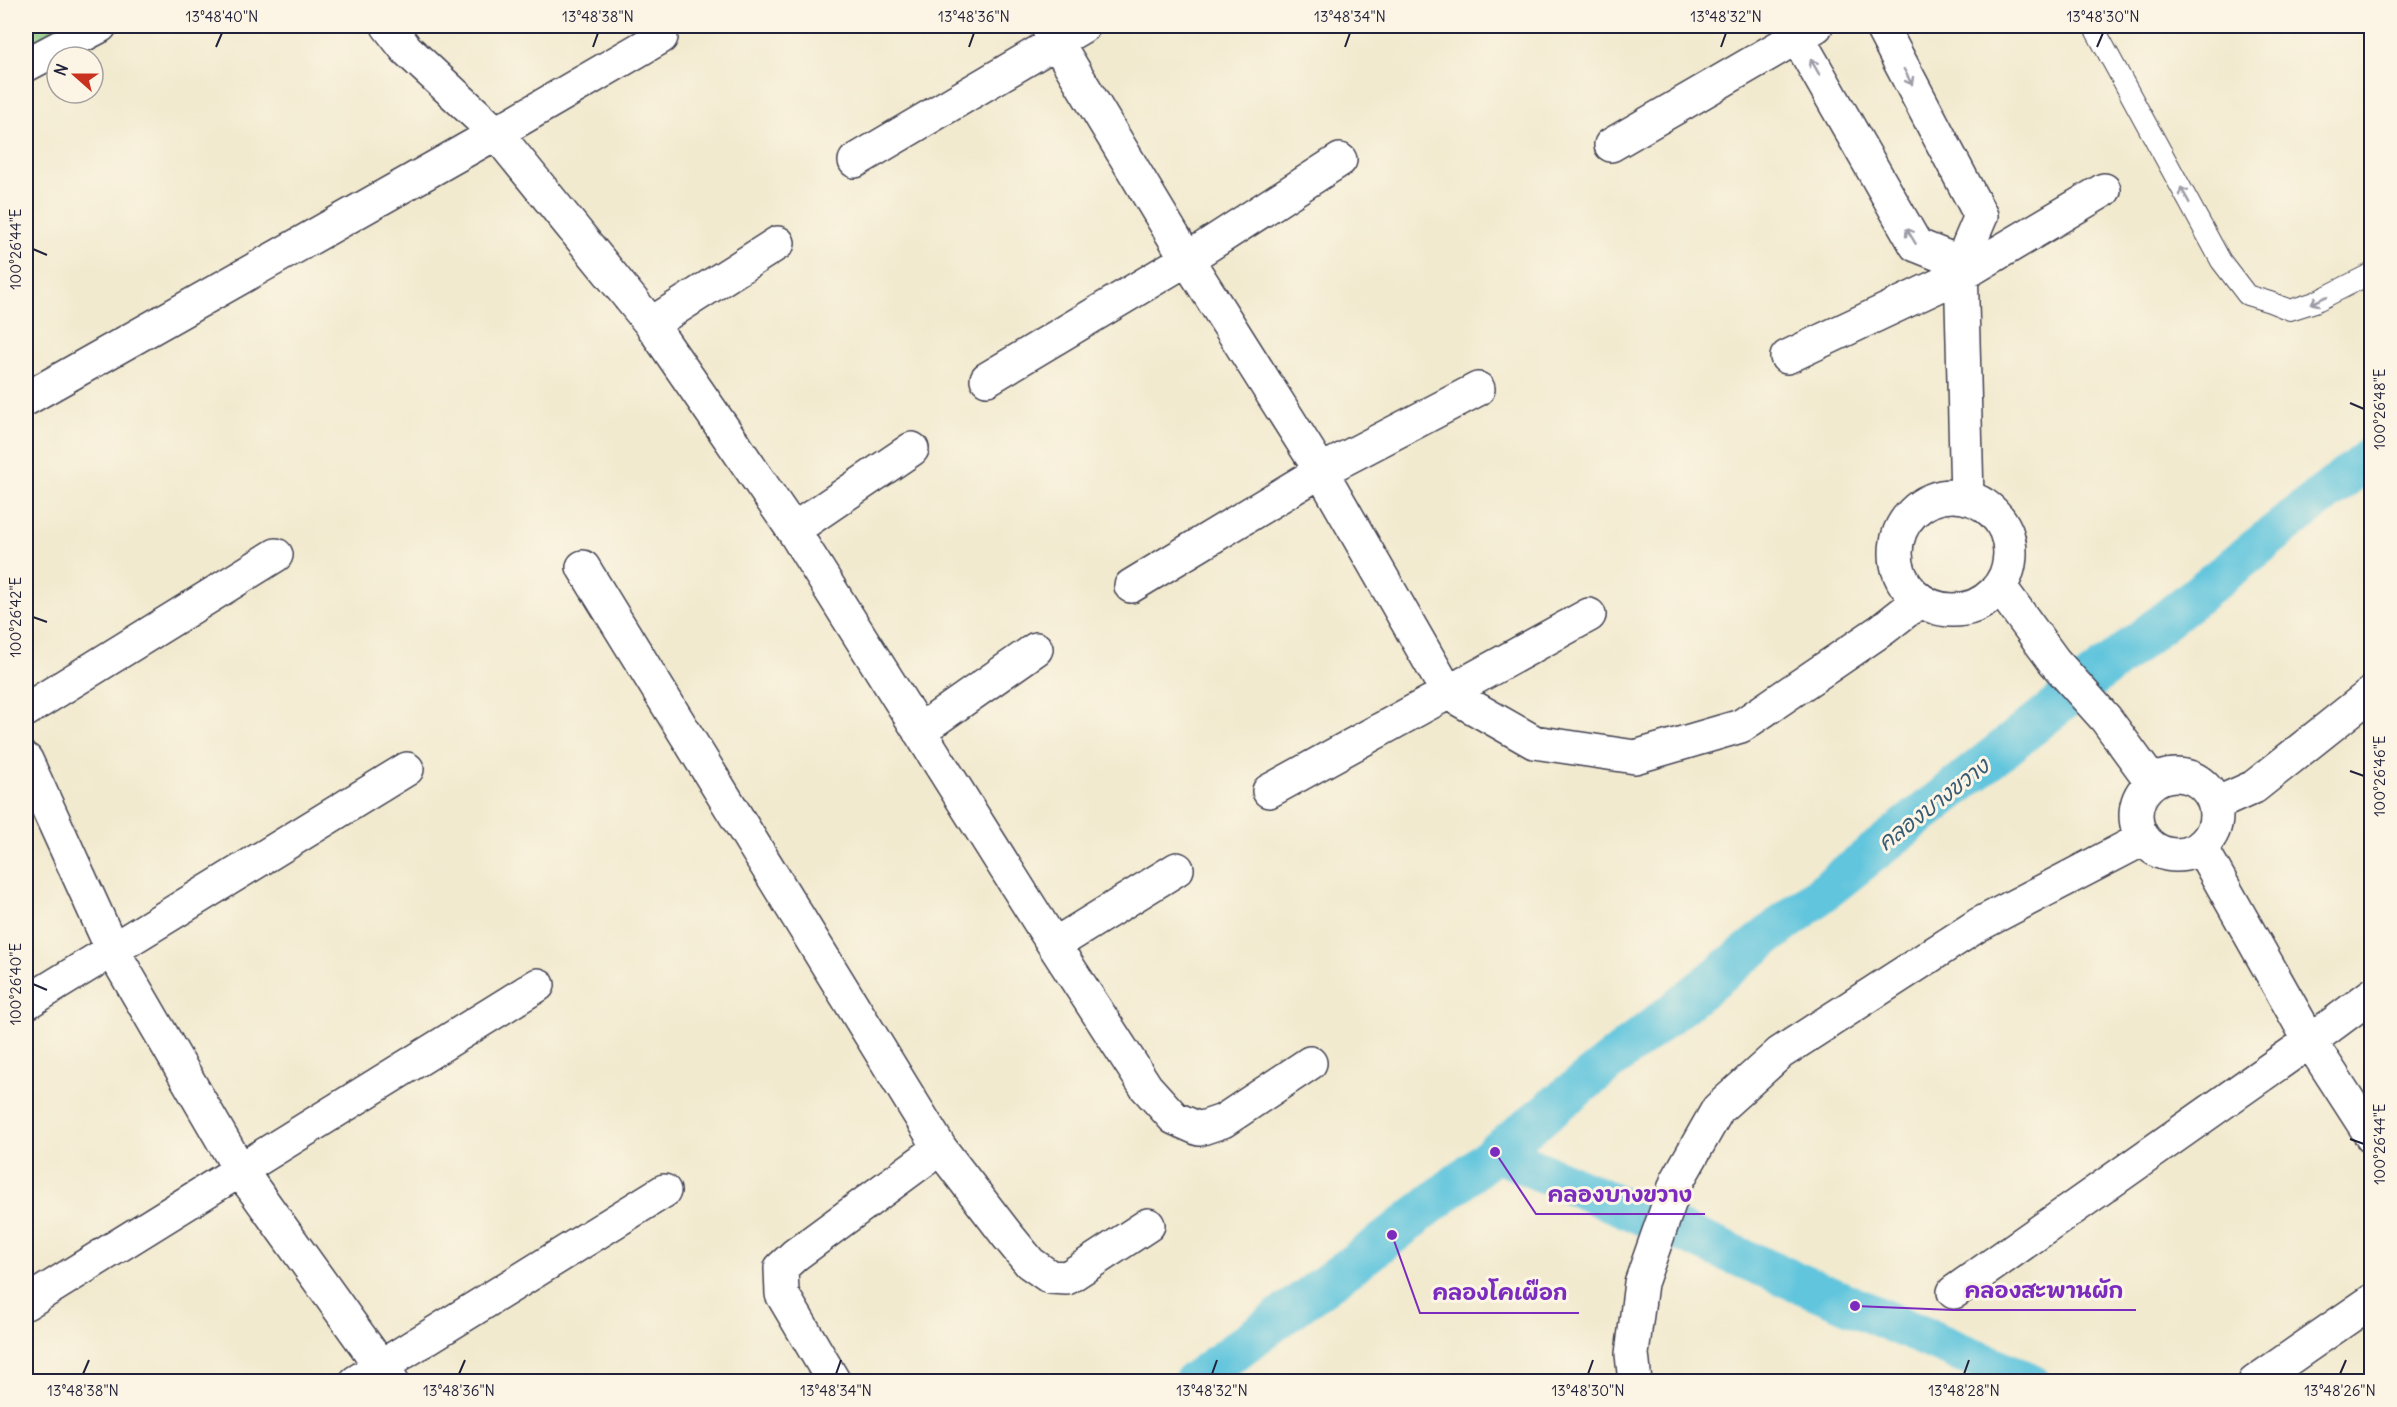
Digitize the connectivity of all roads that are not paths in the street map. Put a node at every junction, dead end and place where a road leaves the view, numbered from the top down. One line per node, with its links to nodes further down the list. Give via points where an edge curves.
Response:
1 (100, 26): 8 (street)
2 (388, 26): 9 (street, via 406,49)
3 (1881, 26): 16 (street, one-way to 16, via 1981,216)
4 (2093, 26): 17 (lane, one-way to 4, via 2290,310 2247,295 2221,261)
5 (1802, 29): 10 (street); 16 (street, one-way to 5, via 1916,245)
6 (1062, 30): 12 (street); 15 (street)
7 (661, 37): 9 (street)
8 (26, 64)
9 (495, 133): 18 (street); 22 (street)
10 (1611, 145)
11 (1340, 160): 15 (street)
12 (855, 161)
13 (2104, 190): 16 (street)
14 (778, 243): 18 (street)
15 (1188, 259): 20 (street); 24 (street)
16 (1961, 269): 19 (street); 25 (street)
17 (2372, 273)
18 (651, 324): 26 (street)
19 (1787, 357)
20 (987, 380)
21 (1478, 388): 24 (street)
22 (26, 399)
23 (912, 449): 26 (street)
24 (1321, 471): 29 (street); 34 (street)
25 (1967, 498): 30 (street, via 1984,505 2007,534 2011,552); 31 (street, via 1947,496 1928,502 1912,513 1902,529 1896,549 1898,568 1906,586)
26 (793, 530): 37 (street)
27 (276, 555): 36 (street)
28 (583, 567): 54 (street)
29 (1131, 586)
30 (2000, 587): 31 (street, via 1987,600 1953,611); 40 (street)
31 (1920, 600): 34 (street, via 1741,726 1635,757 1534,742)
32 (1589, 615): 34 (street)
33 (1036, 649): 37 (street)
34 (1448, 693): 41 (street)
35 (2372, 693): 42 (street, via 2254,787)
36 (26, 710)
37 (919, 731): 46 (street)
38 (26, 760): 47 (street)
39 (407, 769): 47 (street)
40 (2152, 782): 42 (street, via 2166,775 2182,774 2197,779); 43 (street, via 2141,794 2136,809 2137,825)
41 (1269, 791)
42 (2216, 804): 44 (street, via 2211,835)
43 (2144, 839): 44 (street, via 2156,850 2171,855 2186,855); 63 (street, via 1978,926 1780,1053 1718,1109 1677,1181 1641,1283 1632,1354)
44 (2201, 847): 51 (street)
45 (1177, 869): 46 (street)
46 (1054, 945): 52 (street, via 1146,1087 1174,1118 1200,1129 1223,1121)
47 (112, 951): 50 (street); 55 (street)
48 (538, 985): 55 (street)
49 (2372, 995): 51 (street)
50 (26, 1003)
51 (2310, 1041): 53 (street); 58 (street)
52 (1310, 1063)
53 (2372, 1137)
54 (940, 1148): 57 (street, via 1030,1263 1050,1277 1067,1278); 62 (street, via 781,1268 783,1294)
55 (240, 1170): 60 (street); 61 (street)
56 (664, 1191): 61 (street)
57 (1148, 1225)
58 (1954, 1292)
59 (2372, 1300): 64 (street)
60 (26, 1303)
61 (377, 1376)
62 (834, 1382)
63 (1635, 1382)
64 (2255, 1382)

